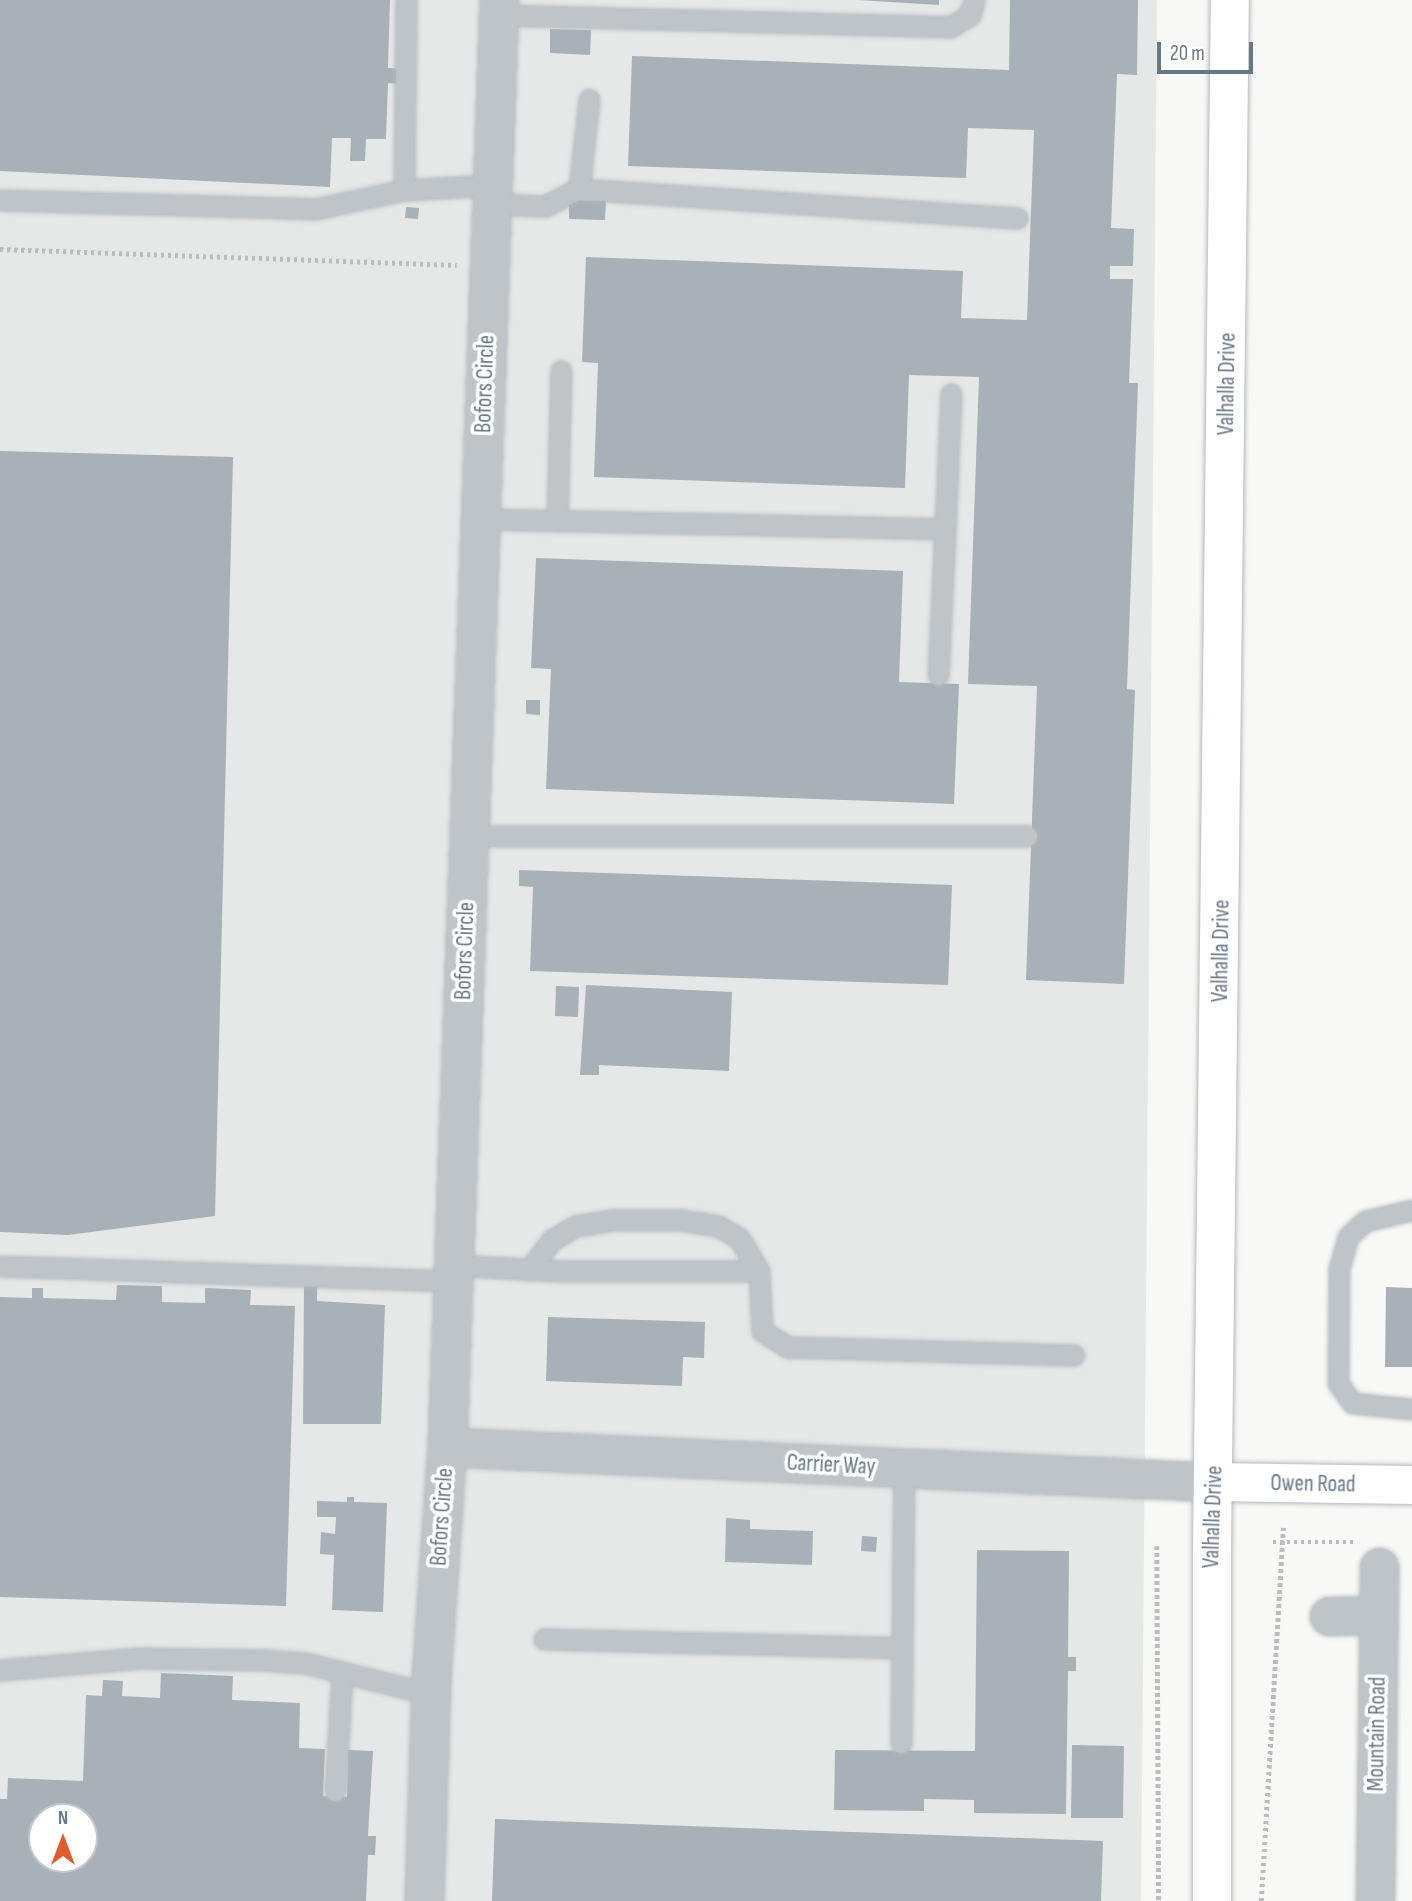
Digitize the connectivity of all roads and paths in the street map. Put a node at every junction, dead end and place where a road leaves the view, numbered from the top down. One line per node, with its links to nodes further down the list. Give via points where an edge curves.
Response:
1 (406, 0): 7 (lane)
2 (974, 0): 4 (lane, via 970,15 950,27)
3 (1230, 0): 30 (main road, Valhalla Drive)
4 (498, 8): 8 (street, Bofors Circle)
5 (589, 100): 6 (lane)
6 (579, 189): 8 (lane, via 545,206); 10 (lane)
7 (404, 190): 8 (lane); 9 (lane, via 315,209)
8 (491, 194): 12 (street, Bofors Circle)
9 (0, 200)
10 (1017, 218)
11 (0, 249): 12 (path)
12 (489, 266): 15 (street, Bofors Circle)
13 (561, 371): 16 (lane)
14 (951, 394): 17 (lane)
15 (480, 519): 16 (lane); 19 (street, Bofors Circle)
16 (557, 521): 17 (lane)
17 (945, 530): 18 (lane)
18 (938, 675)
19 (468, 836): 20 (lane); 25 (street, Bofors Circle)
20 (1027, 836)
21 (1412, 1210): 27 (lane, via 1365,1221 1348,1237 1339,1268 1338,1383 1352,1403)
22 (0, 1266): 25 (lane)
23 (529, 1270): 24 (lane); 24 (lane, via 552,1240 575,1226 614,1220 680,1220 718,1226 739,1238); 25 (lane)
24 (759, 1271): 26 (lane, via 762,1331 788,1347)
25 (453, 1273): 28 (street, Bofors Circle)
26 (1074, 1355)
27 (1412, 1409)
28 (447, 1447): 29 (street, Carrier Way); 43 (street, Bofors Circle)
29 (904, 1468): 30 (street, Carrier Way); 40 (lane)
30 (1214, 1482): 31 (main road, Owen Road); 48 (main road, Valhalla Drive)
31 (1412, 1485)
32 (1283, 1528): 34 (path)
33 (1273, 1542): 34 (path)
34 (1282, 1542): 36 (path); 49 (path)
35 (1157, 1546): 47 (path)
36 (1372, 1554): 37 (street, Mountain Road)
37 (1378, 1615): 38 (street); 50 (street, Mountain Road)
38 (1329, 1616)
39 (544, 1639): 40 (lane)
40 (902, 1648): 44 (lane)
41 (0, 1670): 42 (lane, via 140,1658 304,1663)
42 (342, 1674): 43 (lane); 45 (lane)
43 (430, 1694): 46 (street, Bofors Circle)
44 (901, 1742)
45 (335, 1791)
46 (424, 1901)
47 (1160, 1901)
48 (1212, 1901)
49 (1261, 1901)
50 (1375, 1901)

